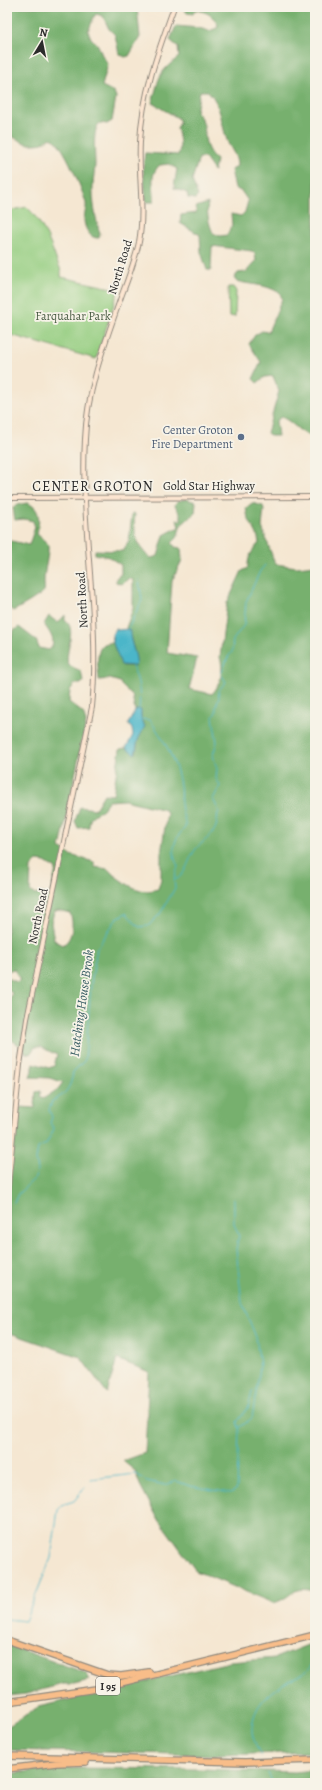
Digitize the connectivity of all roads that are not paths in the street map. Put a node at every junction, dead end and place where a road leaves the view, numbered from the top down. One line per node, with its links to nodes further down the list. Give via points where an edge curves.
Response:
1 (174, 7): 2 (main road, North Road, via 151,74 143,113 140,159 142,213 139,243 100,358 89,401 85,436)
2 (85, 497): 3 (main road, Gold Star Highway); 4 (main road, Gold Star Highway); 5 (main road, North Road, via 95,661 92,707 27,1018)
3 (315, 497)
4 (7, 498)
5 (7, 1197)
6 (315, 1635): 8 (highway, I 95)
7 (7, 1640): 8 (highway, via 108,1675 135,1675)
8 (207, 1662): 9 (highway, I 95, via 96,1689)
9 (7, 1702)
10 (7, 1756): 11 (highway)
11 (132, 1759): 12 (highway, via 286,1762); 13 (highway, via 56,1763)
12 (315, 1760)
13 (7, 1769)

